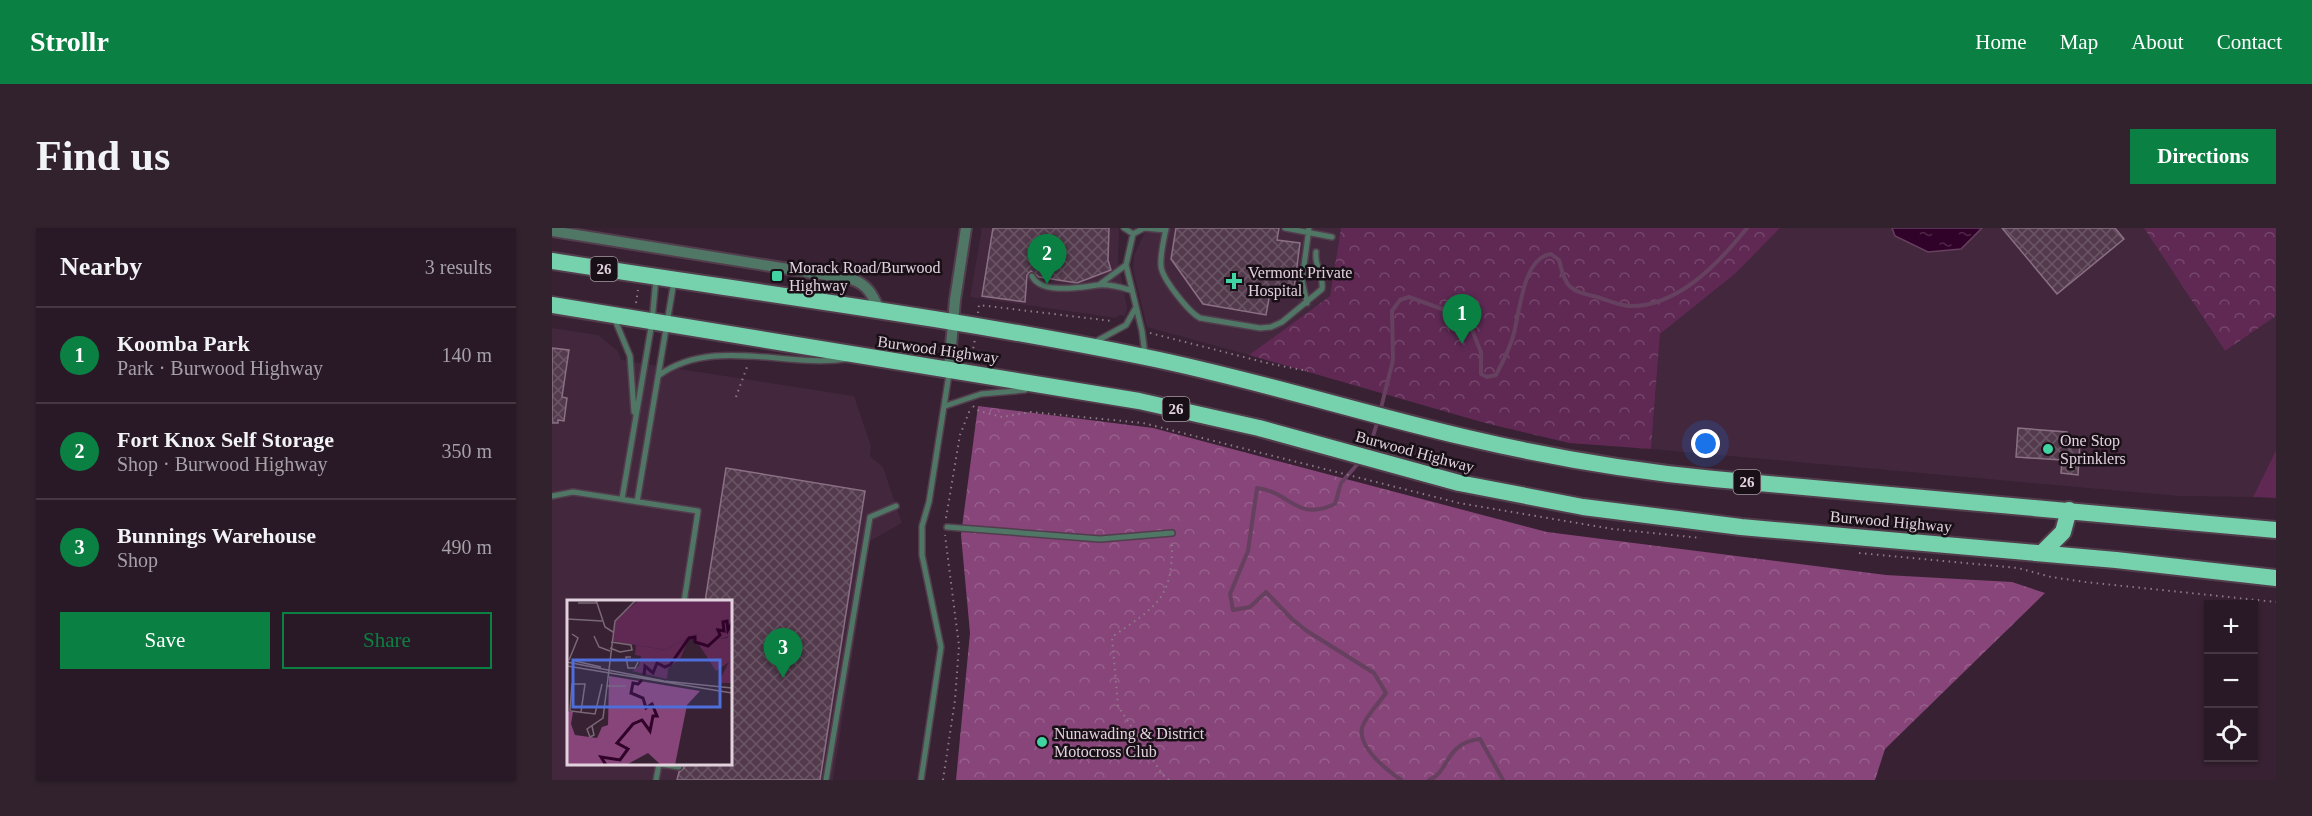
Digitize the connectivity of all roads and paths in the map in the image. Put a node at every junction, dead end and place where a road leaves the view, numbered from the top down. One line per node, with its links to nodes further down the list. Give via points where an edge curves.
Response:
1 (966, 228): 26 (street)
2 (1124, 228): 8 (lane)
3 (1144, 228): 5 (lane); 8 (lane)
4 (1285, 228): 7 (lane)
5 (1166, 229): 19 (lane, via 1162,273 1200,318 1271,327)
6 (552, 231): 24 (street, Burwood Highway, via 851,279 861,282 871,293)
7 (1308, 231): 9 (lane); 19 (lane, via 1302,281)
8 (1133, 234): 12 (lane)
9 (1332, 237)
10 (1316, 252): 19 (lane, via 1322,289)
11 (552, 261): 13 (highway, Burwood Highway / 26)
12 (1126, 265): 16 (lane); 18 (lane)
13 (656, 276): 15 (highway, Burwood Highway / 26); 27 (lane)
14 (1032, 276): 16 (lane, via 1038,283 1057,287 1082,289)
15 (674, 279): 24 (highway, Burwood Highway / 26); 27 (lane)
16 (1099, 285): 18 (lane)
17 (638, 290): 22 (path)
18 (1130, 290): 23 (lane)
19 (1307, 303)
20 (979, 304): 28 (path)
21 (552, 305): 25 (highway, Burwood Highway / 26)
22 (635, 309)
23 (1135, 309): 29 (lane, via 1126,325); 31 (lane)
24 (879, 310): 26 (highway, Burwood Highway / 26)
25 (612, 315): 27 (highway, Burwood Highway / 26); 39 (lane, via 630,356)
26 (953, 322): 28 (highway, Burwood Highway / 26); 33 (street)
27 (659, 323): 30 (highway, Burwood Highway / 26); 35 (lane); 39 (lane)
28 (977, 326): 29 (highway, Burwood Highway / 26); 34 (path)
29 (1088, 346): 31 (highway, Burwood Highway / 26)
30 (866, 357): 33 (highway, Burwood Highway / 26); 35 (lane, via 821,363 759,355 718,356 687,361)
31 (1146, 357): 44 (highway, Burwood Highway / 26, via 1520,450 1666,474)
32 (747, 367): 37 (path)
33 (949, 369): 34 (highway, Burwood Highway / 26); 38 (lane)
34 (969, 371): 36 (highway, Burwood Highway / 26)
35 (658, 376): 42 (lane)
36 (1032, 381): 38 (lane, via 1026,390 981,394); 49 (highway, Burwood Highway / 26, via 1172,408 1478,487 1630,514)
37 (736, 398)
38 (945, 406): 59 (lane, via 922,526 922,555 941,647)
39 (635, 419): 41 (lane)
40 (552, 496): 41 (lane, via 573,492)
41 (622, 499): 42 (lane)
42 (637, 501): 52 (lane, via 698,511)
43 (896, 506): 58 (lane, via 870,517)
44 (2069, 510): 47 (highway, Burwood Highway / 26); 49 (highway, via 2063,532)
45 (1543, 518): 46 (path, via 1397,489 1143,423 1031,412 1002,417 972,405 960,435 946,512)
46 (947, 527): 48 (lane, via 1100,540); 60 (path, via 946,555 955,596 959,646)
47 (2276, 530)
48 (1172, 533): 61 (path, via 1172,573 1156,605 1112,637 1118,706)
49 (2042, 553): 51 (highway, Burwood Highway / 26)
50 (1938, 561): 53 (path, via 2018,568 2051,578)
51 (2276, 578)
52 (684, 600)
53 (2276, 602)
54 (659, 765): 57 (lane)
55 (666, 765): 56 (lane)
56 (679, 767)
57 (656, 780)
58 (826, 780)
59 (921, 780)
60 (943, 780)
61 (1169, 780)

